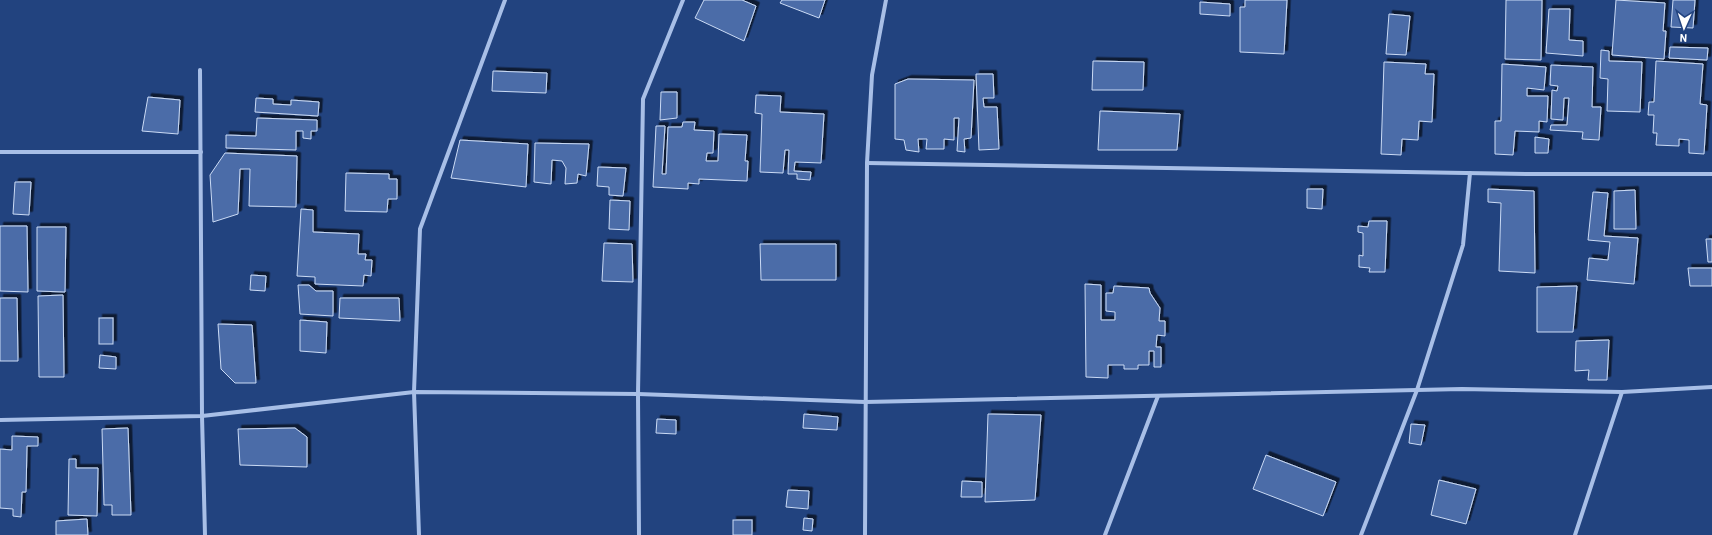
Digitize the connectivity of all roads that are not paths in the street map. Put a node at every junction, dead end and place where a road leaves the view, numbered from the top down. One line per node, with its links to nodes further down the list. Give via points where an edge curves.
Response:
1 (505, 0): 12 (street, via 420,229)
2 (683, 0): 14 (street, via 643,99)
3 (886, 0): 7 (street, via 872,75)
4 (200, 70): 6 (street)
5 (0, 152): 6 (street)
6 (201, 152): 17 (street)
7 (867, 164): 8 (street); 16 (street)
8 (1470, 173): 9 (street); 11 (street, via 1463,245)
9 (1712, 174)
10 (1712, 387): 13 (street)
11 (1418, 390): 13 (street); 15 (street); 24 (street)
12 (414, 392): 14 (street); 17 (street); 20 (street)
13 (1622, 392): 25 (street)
14 (638, 394): 16 (street); 21 (street)
15 (1158, 396): 16 (street); 23 (street)
16 (864, 402): 22 (street)
17 (202, 416): 18 (street); 19 (street)
18 (0, 420)
19 (205, 535)
20 (419, 535)
21 (639, 535)
22 (865, 535)
23 (1105, 535)
24 (1361, 535)
25 (1575, 535)

